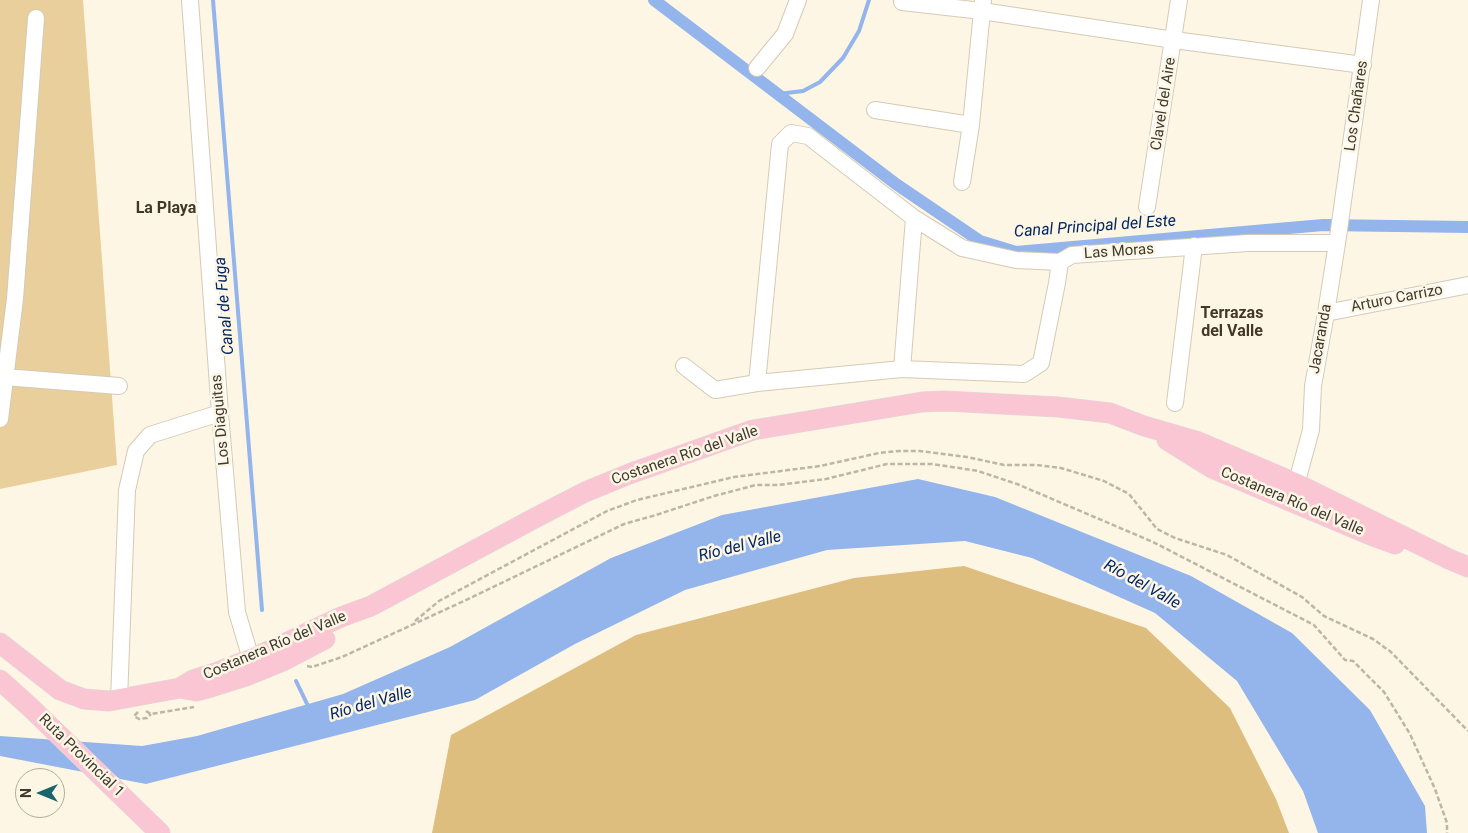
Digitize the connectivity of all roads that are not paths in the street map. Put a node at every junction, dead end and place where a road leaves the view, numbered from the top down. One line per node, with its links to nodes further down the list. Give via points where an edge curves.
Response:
1 (190, 0): 28 (street, Los Diaguitas)
2 (798, 0): 10 (street, via 785,34)
3 (1179, 0): 8 (street, Clavel del Aire)
4 (1371, 0): 9 (street, Los Chañares)
5 (902, 2): 6 (street)
6 (982, 6): 8 (street); 12 (street)
7 (36, 18): 24 (street, via 15,299)
8 (1174, 40): 9 (street); 14 (street, Clavel del Aire)
9 (1363, 65): 15 (street, Los Chañares)
10 (758, 68)
11 (875, 110): 12 (street)
12 (971, 125): 13 (street)
13 (962, 182)
14 (1147, 207)
15 (1341, 211): 17 (street, Jacaranda)
16 (914, 218): 19 (street, Las Moras, via 962,248 1016,260); 23 (street); 25 (street, Las Moras, via 808,136 791,133 780,144)
17 (1338, 240): 18 (street, Las Moras); 21 (street, Jacaranda)
18 (1194, 246): 19 (street, Las Moras, via 1072,255); 27 (street)
19 (1060, 262): 23 (street, via 1040,363 1035,367 1024,374)
20 (1468, 285): 21 (street, Arturo Carrizo)
21 (1326, 313): 30 (street, Jacaranda, via 1313,386 1311,430)
22 (684, 366): 25 (street, via 714,390)
23 (902, 369): 25 (street)
24 (4, 377): 26 (street); 29 (street)
25 (757, 383)
26 (119, 386)
27 (1176, 403)
28 (220, 413): 34 (street, Los Diaguitas, via 237,612); 37 (street, via 150,434 136,451 127,490)
29 (0, 419)
30 (1296, 484): 31 (main road, Costanera Río del Valle, via 1373,536); 32 (main road, Costanera Río del Valle, via 1212,468 1144,426 1110,413 945,400 896,406 753,430 694,450 585,492)
31 (1468, 567)
32 (371, 606): 34 (main road, Costanera Río del Valle); 36 (main road, Costanera Río del Valle, via 347,627 283,661 212,687)
33 (0, 643): 37 (main road, Costanera Río del Valle, via 68,694 93,701)
34 (251, 659): 36 (main road, Costanera Río del Valle, via 192,680)
35 (0, 680): 38 (main road, Ruta Provincial 1)
36 (180, 688): 37 (main road, Costanera Río del Valle)
37 (119, 700)
38 (160, 833)

